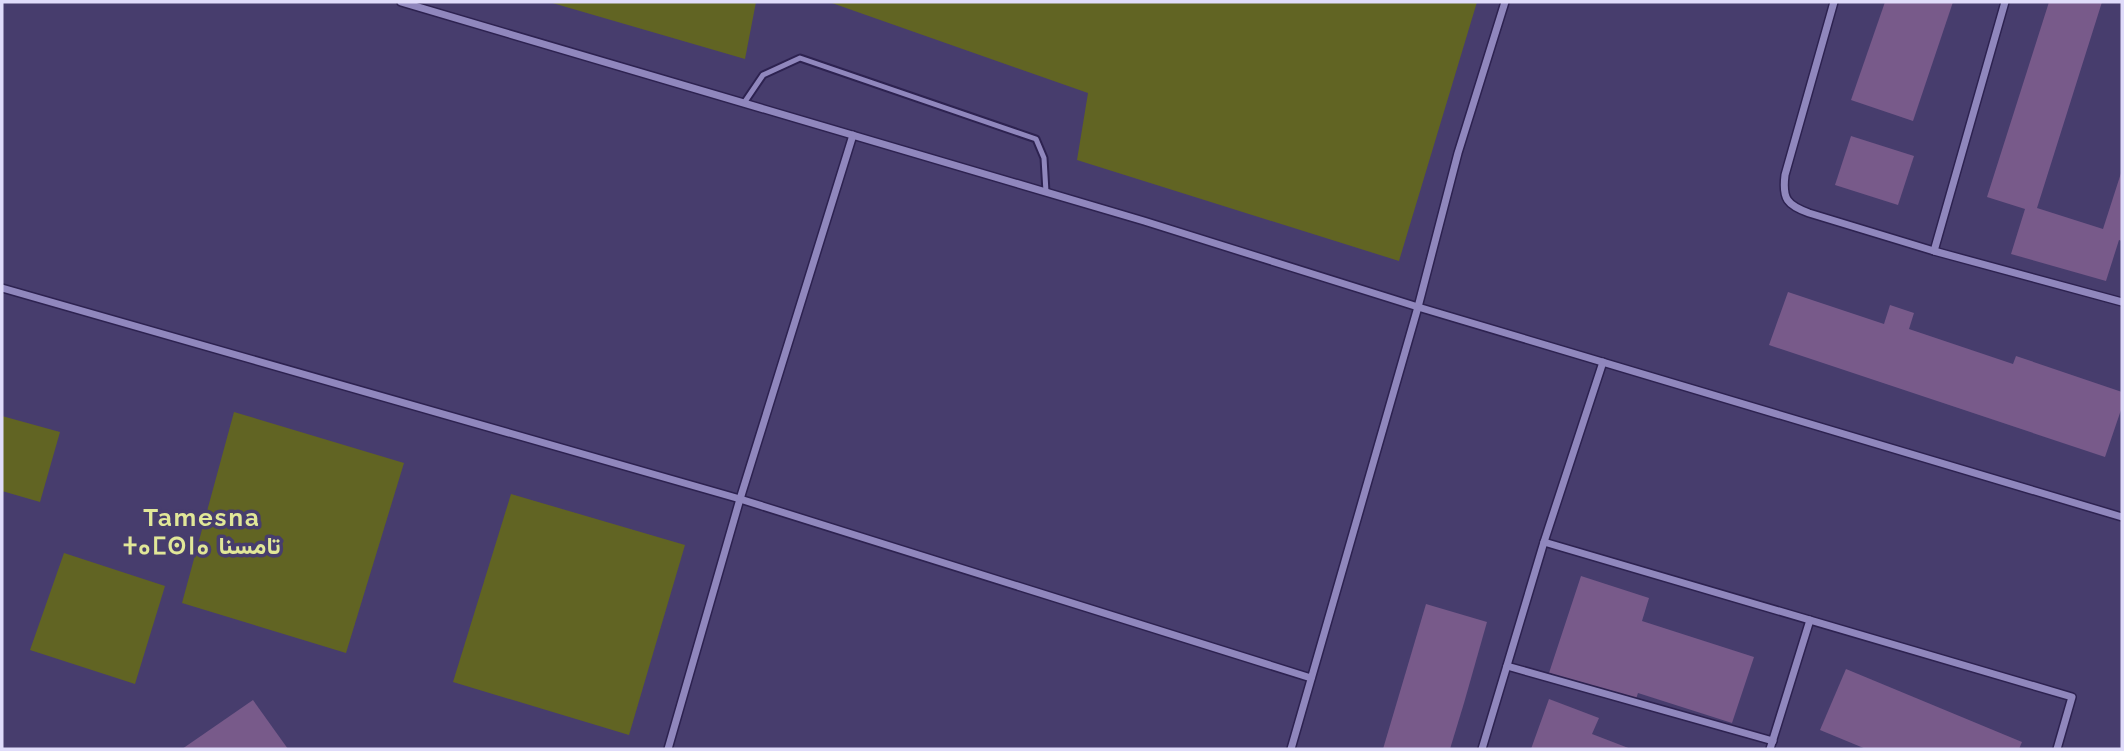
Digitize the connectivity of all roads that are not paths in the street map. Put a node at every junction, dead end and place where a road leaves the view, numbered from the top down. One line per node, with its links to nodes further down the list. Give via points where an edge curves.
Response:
1 (401, 2): 5 (street)
2 (1505, 2): 11 (street, via 1458,153)
3 (1834, 2): 8 (street, via 1785,175 1787,200 1809,213)
4 (2005, 2): 8 (street)
5 (744, 103): 6 (street); 7 (lane, via 763,75 800,58 1036,139 1044,158)
6 (853, 135): 7 (street); 13 (street)
7 (1046, 192): 11 (street)
8 (1934, 251): 10 (street)
9 (2, 288): 13 (street)
10 (2122, 302)
11 (1418, 307): 12 (street); 18 (street)
12 (1603, 362): 14 (street); 15 (street)
13 (740, 499): 18 (street); 20 (street)
14 (2122, 517)
15 (1544, 542): 16 (street); 17 (street)
16 (1810, 620): 19 (street); 24 (street, via 2072,697)
17 (1507, 666): 19 (street); 22 (street)
18 (1311, 678): 21 (street)
19 (1773, 741): 23 (street)
20 (668, 749)
21 (1291, 749)
22 (1482, 749)
23 (1770, 749)
24 (2057, 749)

